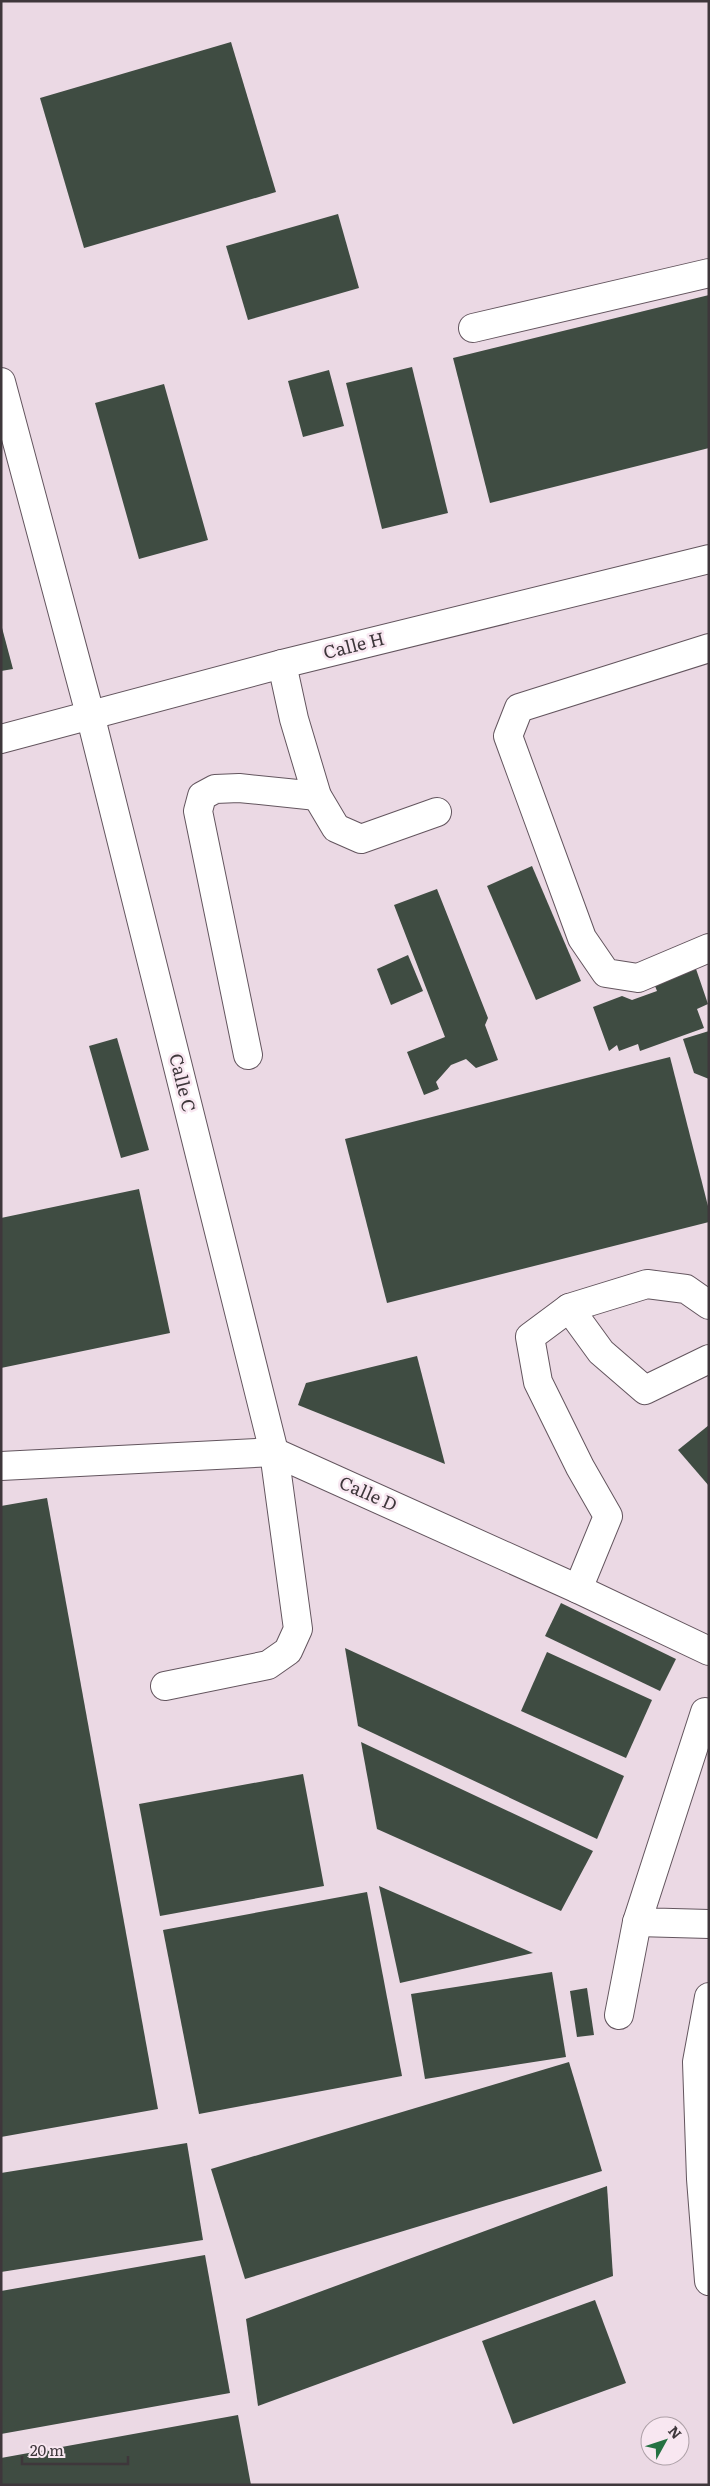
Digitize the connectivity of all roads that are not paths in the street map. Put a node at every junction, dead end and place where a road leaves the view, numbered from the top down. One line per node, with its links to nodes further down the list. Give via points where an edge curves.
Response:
1 (709, 273): 2 (street)
2 (473, 328)
3 (1, 382): 7 (street, Calle C)
4 (709, 559): 6 (street, Calle H)
5 (709, 648): 11 (street, via 519,708 508,736 582,938 606,973 638,978)
6 (282, 664): 7 (street, Calle H); 9 (street)
7 (90, 714): 8 (street, Calle H); 16 (street, Calle C)
8 (1, 739)
9 (317, 796): 10 (street, via 336,828 361,840); 12 (street, via 215,788 202,796 198,811)
10 (437, 812)
11 (709, 948)
12 (248, 1055)
13 (709, 1305): 14 (street, via 686,1289 647,1284)
14 (568, 1308): 15 (street, via 601,1352 646,1390); 18 (street, via 530,1337 538,1382 608,1516)
15 (709, 1359)
16 (274, 1452): 17 (street, Calle D); 18 (street, Calle D); 20 (street, Calle C, via 298,1629 295,1636 288,1651 268,1665)
17 (1, 1466)
18 (578, 1589): 19 (street, Calle D)
19 (709, 1652)
20 (165, 1686)
21 (705, 1712): 22 (street)
22 (637, 1922): 23 (street); 25 (street)
23 (709, 1924)
24 (709, 1997): 26 (street, via 697,2062)
25 (619, 2015)
26 (709, 2280)

